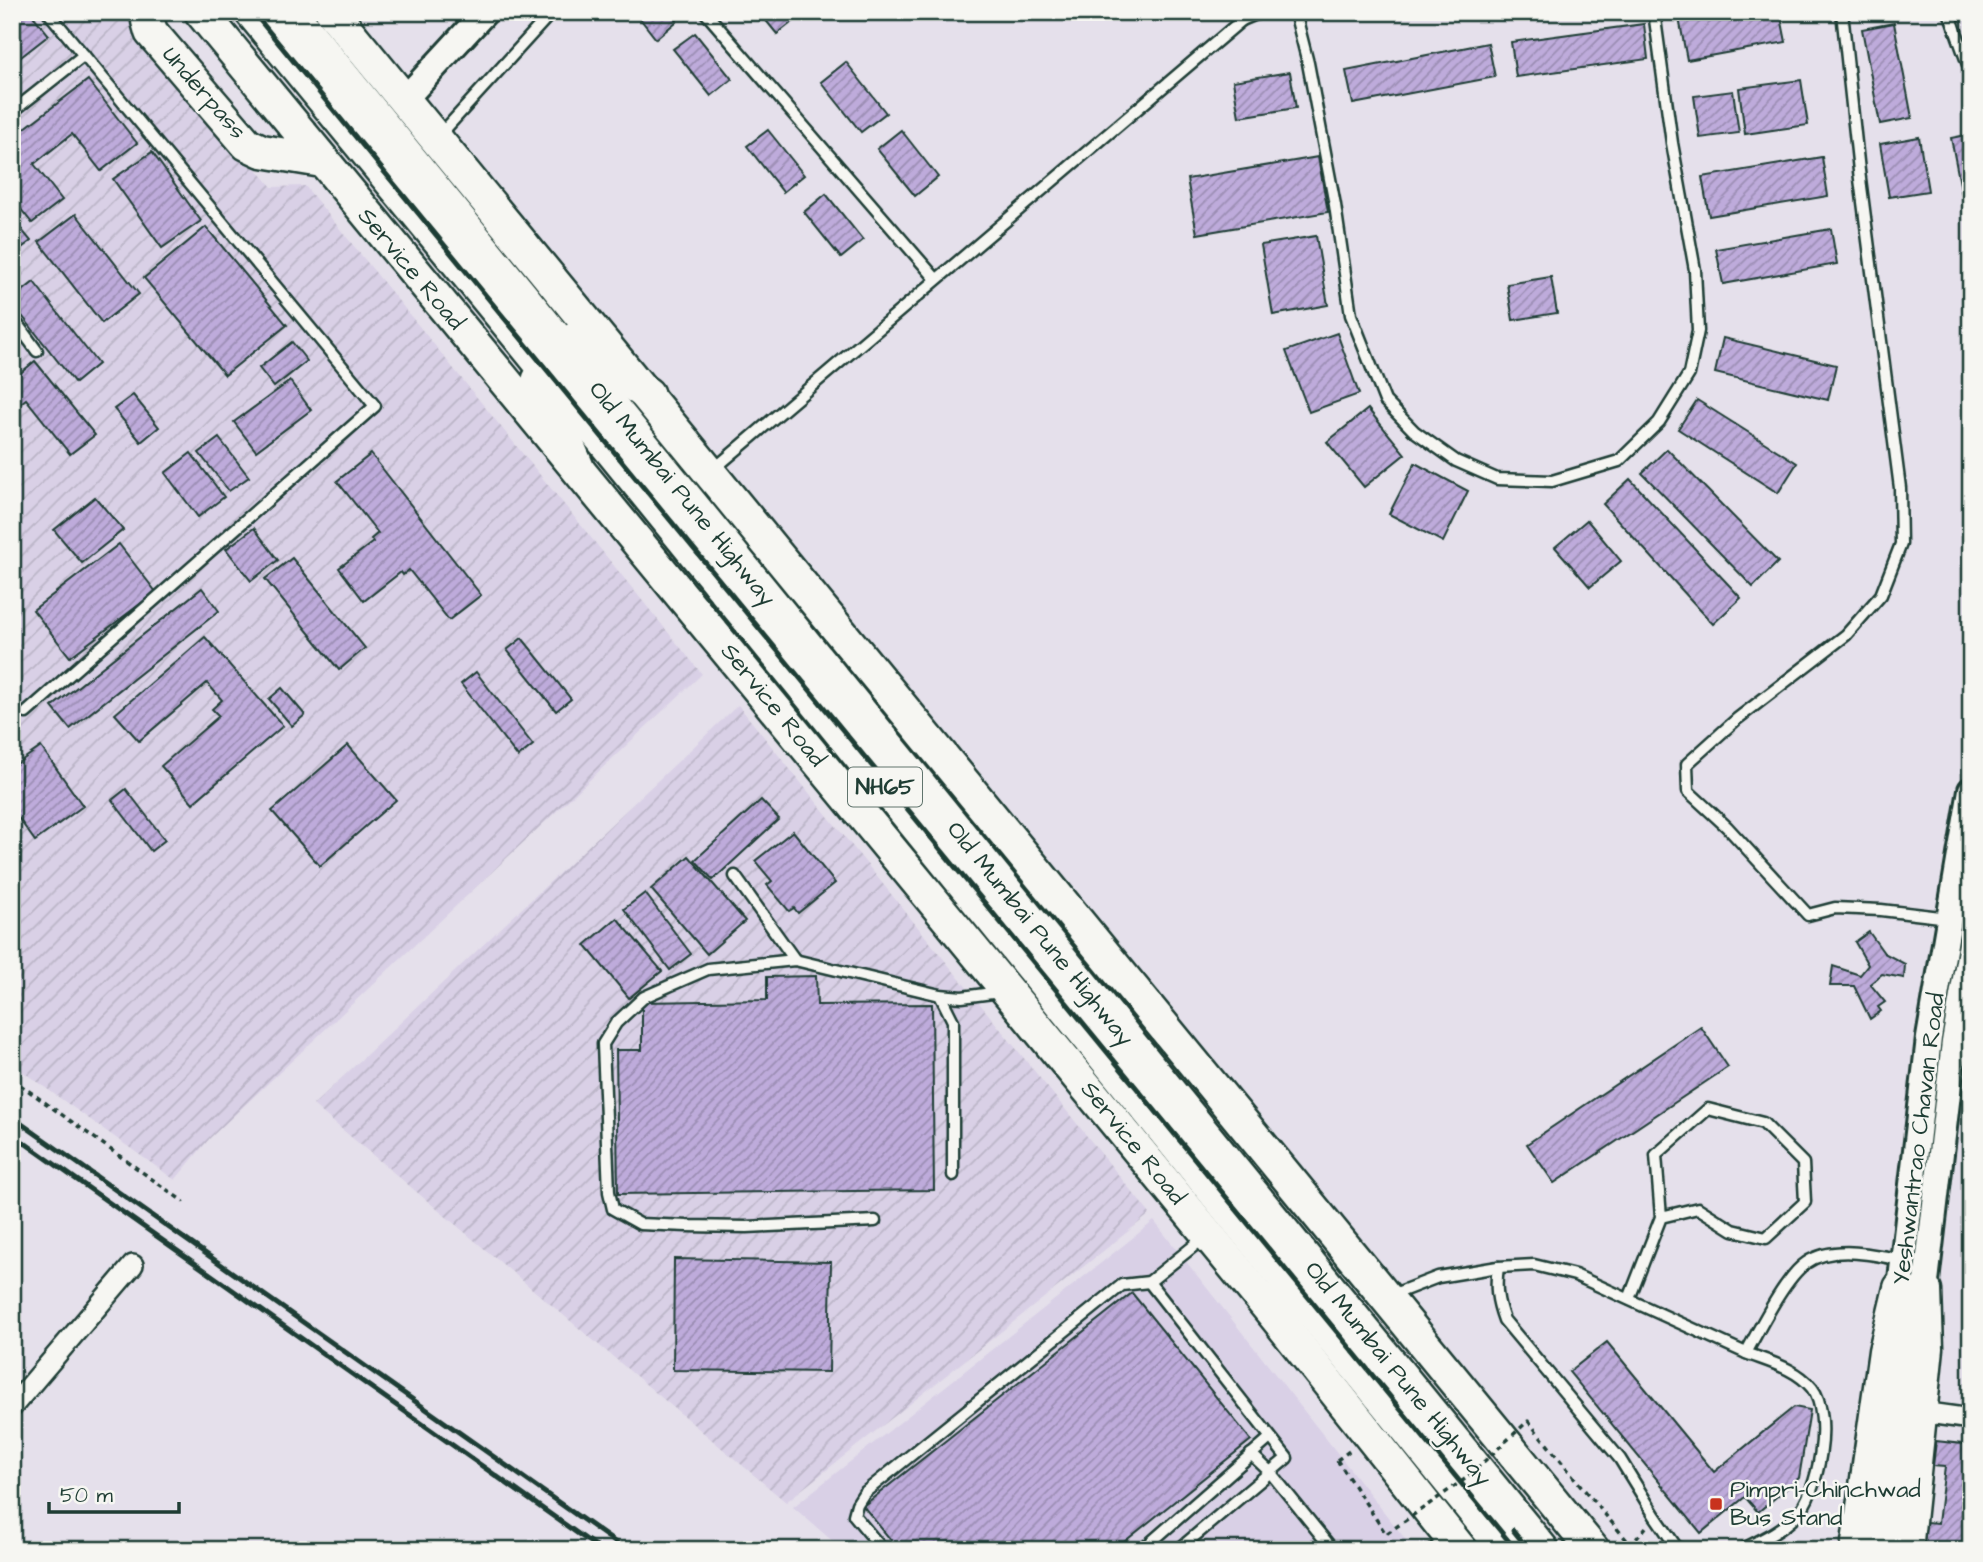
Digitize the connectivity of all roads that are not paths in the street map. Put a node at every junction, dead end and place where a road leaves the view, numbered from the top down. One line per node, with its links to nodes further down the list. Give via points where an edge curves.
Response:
1 (48, 12): 16 (lane)
2 (150, 12): 22 (main road, Underpass, via 151,32 247,144)
3 (201, 12): 22 (main road, Service Road)
4 (252, 12): 17 (highway, NH65)
5 (290, 12): 17 (highway, NH65)
6 (332, 12): 19 (main road)
7 (485, 12): 19 (street)
8 (552, 12): 21 (lane)
9 (705, 12): 23 (lane)
10 (1261, 12): 15 (lane)
11 (1295, 12): 12 (lane, via 1330,180 1351,315 1385,401 1414,431 1456,461 1497,478 1552,481 1619,461 1659,422 1689,374 1698,331 1695,270)
12 (1654, 12)
13 (1842, 12): 34 (lane, via 1900,488 1901,544 1881,595 1846,635 1687,764 1688,791 1808,915 1835,908)
14 (1949, 12): 18 (lane)
15 (1239, 16): 23 (lane)
16 (83, 55): 20 (lane); 30 (lane, via 376,406)
17 (314, 65): 25 (highway, Old Mumbai Pune Highway / NH65)
18 (1971, 74)
19 (404, 100): 21 (main road)
20 (12, 112)
21 (437, 139): 27 (main road)
22 (322, 162): 28 (main road, Service Road)
23 (936, 279): 29 (lane)
24 (12, 317): 26 (lane)
25 (531, 330): 27 (highway); 28 (highway); 63 (highway, Old Mumbai Pune Highway / NH65); 64 (highway, Old Mumbai Pune Highway / NH65)
26 (37, 351)
27 (647, 394): 29 (main road)
28 (577, 467): 38 (main road, Service Road)
29 (711, 472): 48 (main road)
30 (26, 713)
31 (1971, 790): 33 (street, Yeshwantrao Chavan Road)
32 (735, 876): 36 (lane)
33 (1963, 882): 34 (street, Yeshwantrao Chavan Road)
34 (1949, 918): 46 (street, Yeshwantrao Chavan Road, via 1929,1038)
35 (1971, 944): 37 (street, Yeshwantrao Chavan Road)
36 (795, 960): 39 (lane); 42 (lane, via 693,974 644,997 615,1023 603,1044 613,1209 640,1224 675,1226)
37 (1968, 981): 46 (street, Yeshwantrao Chavan Road)
38 (1007, 991): 39 (lane); 43 (main road, Service Road)
39 (940, 995): 40 (lane, via 953,1021)
40 (953, 1175)
41 (1661, 1217): 41 (lane, via 1656,1155 1708,1109 1763,1124 1803,1163 1805,1202 1766,1238 1733,1230 1698,1208); 49 (lane)
42 (874, 1221)
43 (1208, 1235): 47 (lane); 50 (main road, Service Road)
44 (133, 1265): 52 (street)
45 (1498, 1267): 48 (lane, via 1438,1277); 49 (lane, via 1534,1265 1575,1275); 66 (lane, via 1497,1303 1504,1320 1620,1459)
46 (1914, 1276): 51 (lane, via 1862,1253 1824,1255 1805,1263); 53 (main road, via 1927,1348); 68 (main road, via 1885,1351); 69 (street, Yeshwantrao Chavan Road)
47 (1149, 1282): 55 (lane); 59 (lane, via 1122,1285 864,1493 855,1515)
48 (1385, 1297): 65 (main road)
49 (1629, 1298): 51 (lane)
50 (1275, 1316): 58 (main road, Service Road); 58 (main road, via 1302,1380 1347,1453)
51 (1746, 1353): 67 (lane, via 1791,1370 1812,1389 1821,1408 1821,1445 1813,1487 1798,1515 1776,1533)
52 (12, 1407)
53 (1921, 1412): 54 (street); 70 (main road)
54 (1971, 1419)
55 (1269, 1438): 56 (lane); 57 (lane, via 1287,1458)
56 (1251, 1454): 57 (lane); 60 (lane)
57 (1269, 1472): 61 (lane); 62 (lane)
58 (1443, 1549)
59 (883, 1550)
60 (1142, 1550)
61 (1178, 1550)
62 (1333, 1550)
63 (1506, 1550)
64 (1542, 1550)
65 (1593, 1550)
66 (1681, 1550)
67 (1741, 1550)
68 (1857, 1550)
69 (1885, 1550)
70 (1906, 1550)

